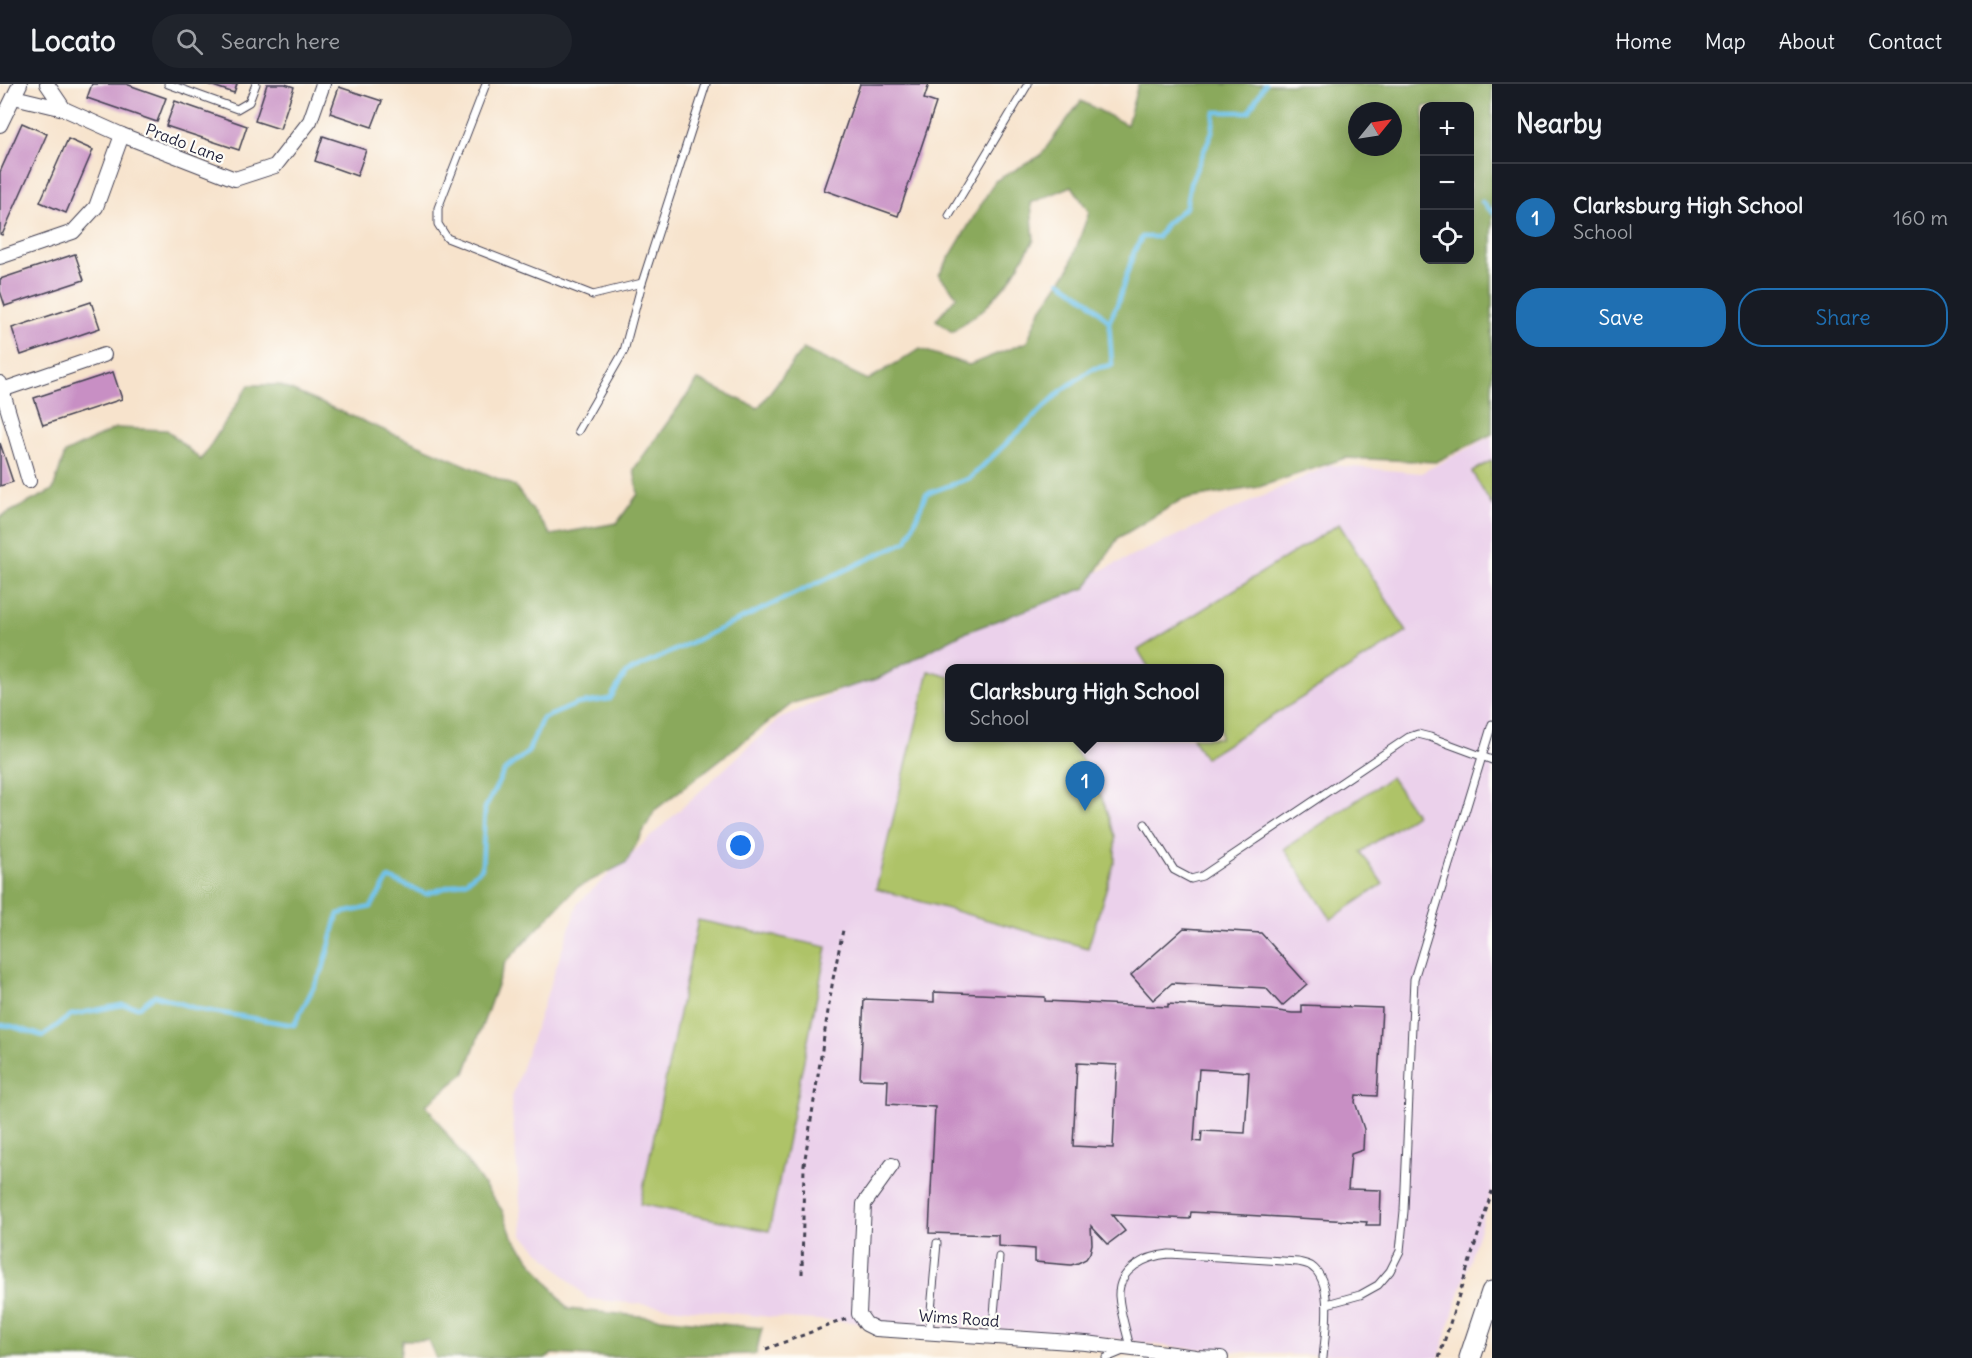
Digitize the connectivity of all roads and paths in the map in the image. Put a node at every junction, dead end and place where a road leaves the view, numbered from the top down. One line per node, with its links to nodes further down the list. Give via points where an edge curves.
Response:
1 (47, 84): 9 (street)
2 (168, 84): 3 (lane, via 237,109 249,102)
3 (256, 84)
4 (323, 84): 11 (street, Prado Lane, via 310,121 275,166 234,179)
5 (486, 84): 14 (lane, via 438,207 438,224 447,238 593,296)
6 (706, 84): 14 (lane)
7 (1028, 84): 12 (lane)
8 (17, 90): 9 (street, Prado Lane); 10 (street)
9 (63, 109): 11 (street, Prado Lane)
10 (0, 125)
11 (122, 135): 13 (street, via 96,207 73,232)
12 (949, 216)
13 (0, 257)
14 (642, 282): 17 (lane, via 624,351)
15 (104, 355): 16 (street)
16 (1, 387): 18 (street)
17 (578, 431)
18 (29, 481)
19 (1492, 724): 20 (lane)
20 (1482, 757): 21 (lane); 22 (lane, via 1430,737 1409,737 1202,876 1191,879 1174,870); 30 (lane, via 1414,980 1400,1251 1378,1285 1360,1295)
21 (1492, 760)
22 (1145, 824)
23 (843, 930): 28 (path, via 804,1166)
24 (892, 1165): 31 (street, via 864,1204)
25 (1492, 1191): 39 (path)
26 (937, 1243): 32 (lane)
27 (999, 1257): 33 (lane)
28 (802, 1274)
29 (1492, 1292): 40 (main road)
30 (1327, 1304): 34 (lane, via 1318,1273 1298,1262 1154,1255 1131,1269 1119,1294); 38 (lane)
31 (859, 1314): 32 (street, Wims Road, via 876,1329); 35 (path)
32 (929, 1333): 33 (street, Wims Road)
33 (992, 1337): 34 (street, Wims Road)
34 (1130, 1348): 36 (lane); 37 (street, Wims Road)
35 (766, 1349)
36 (1106, 1358)
37 (1221, 1358)
38 (1323, 1358)
39 (1439, 1358)
40 (1470, 1358)

